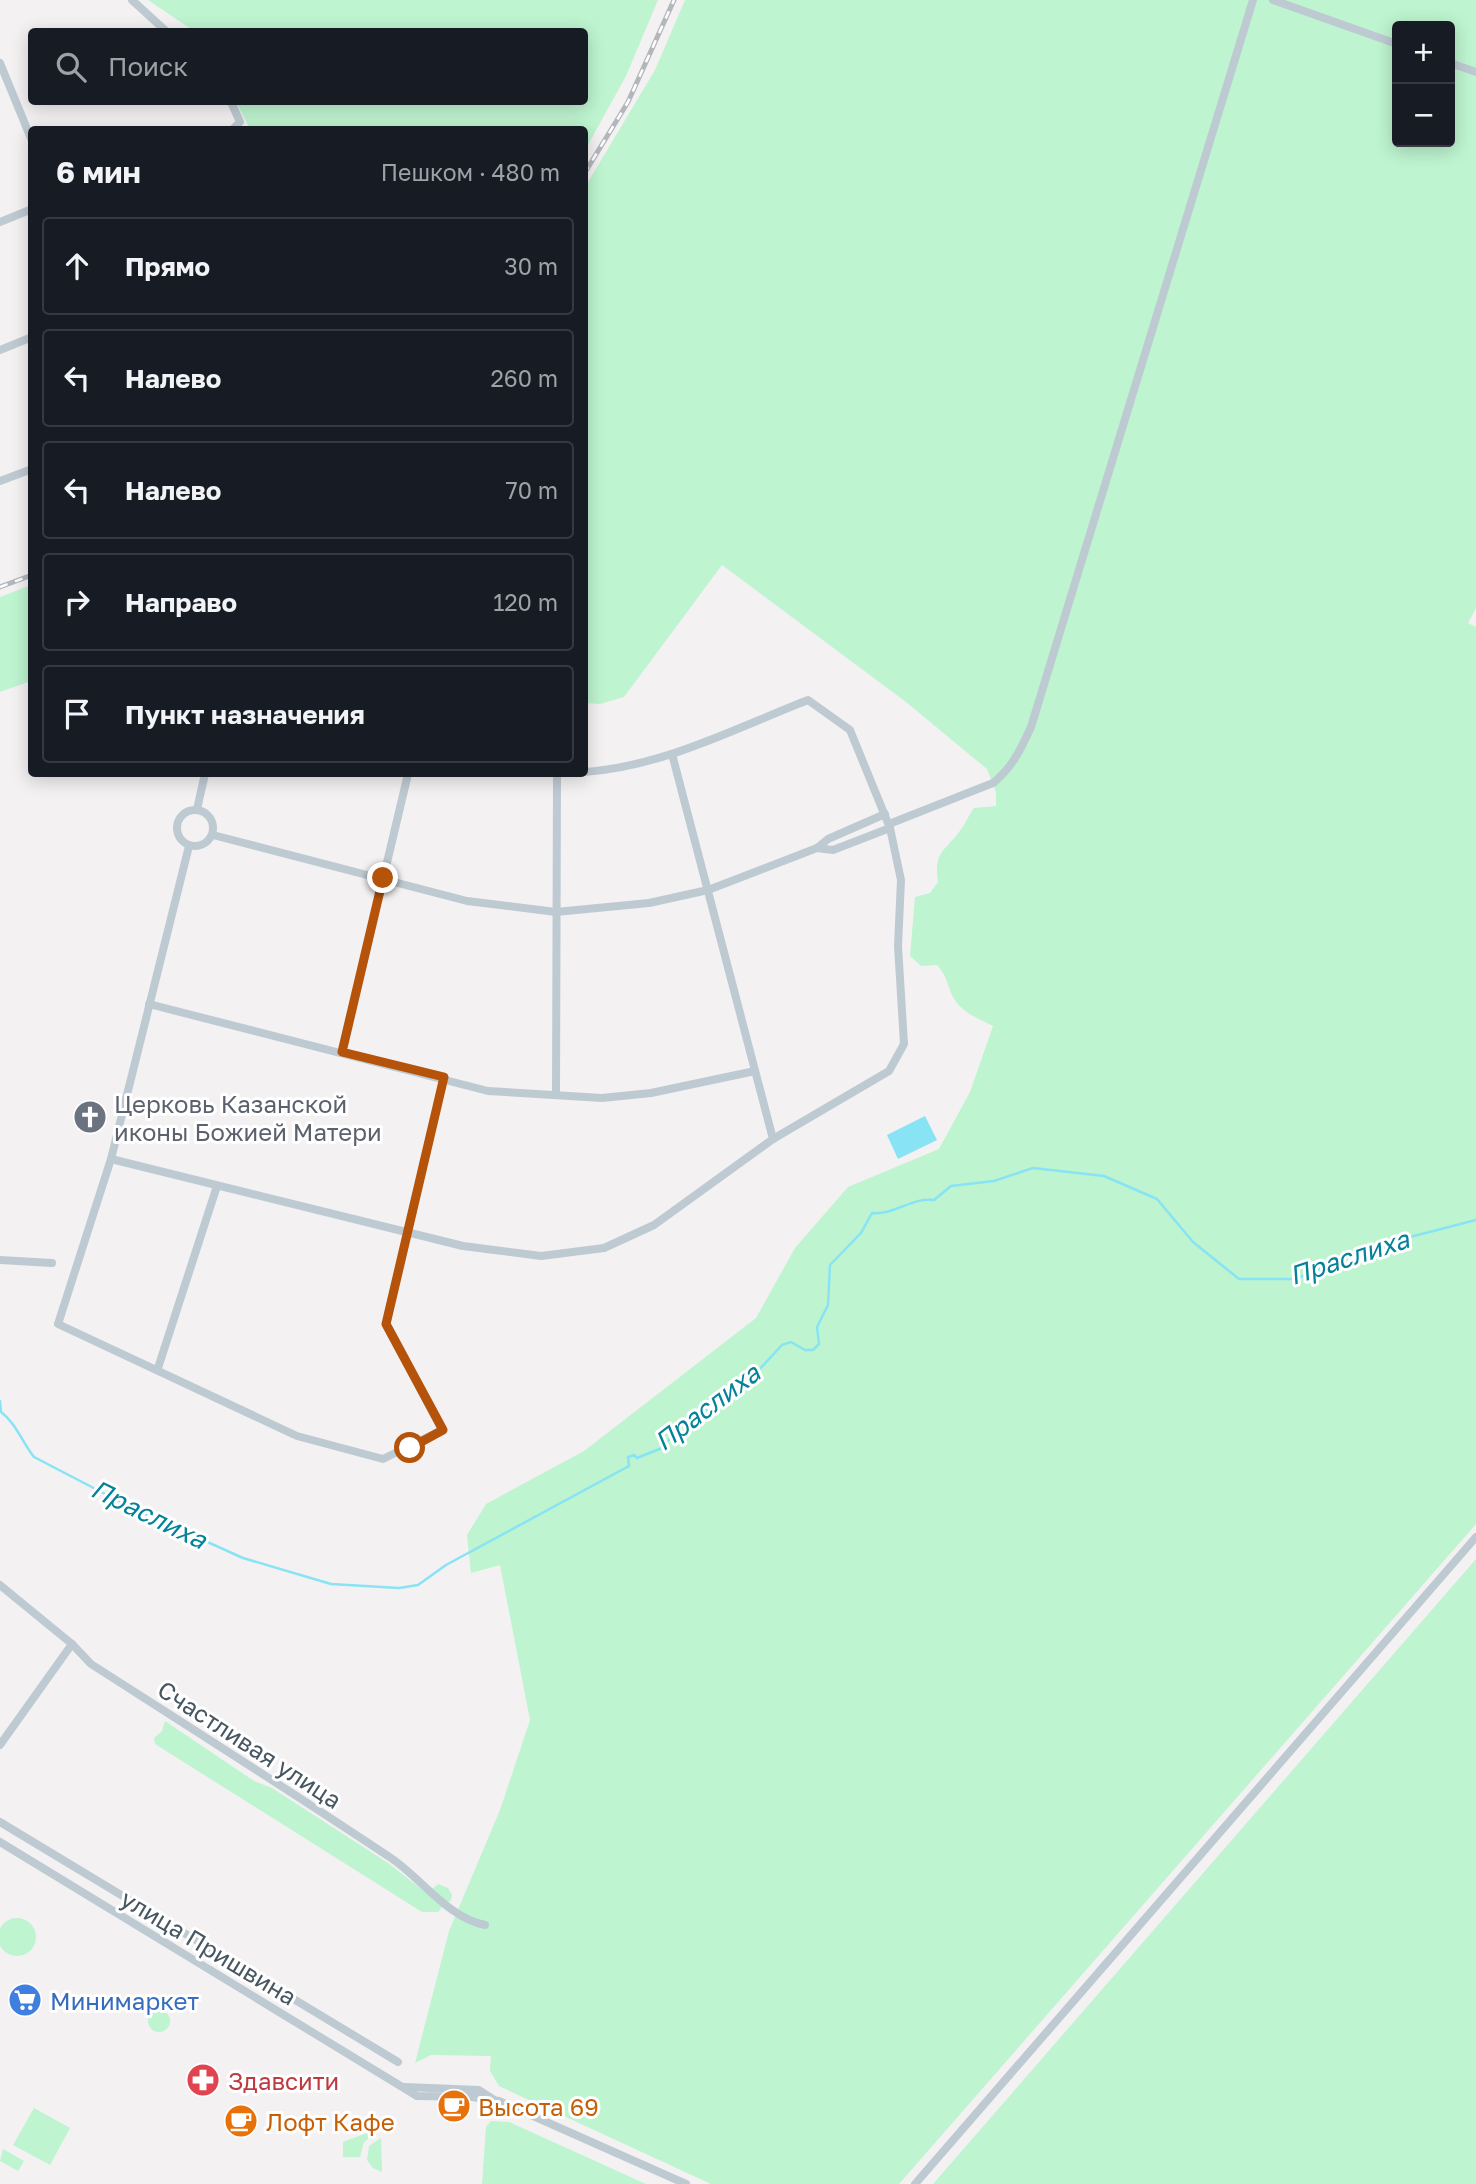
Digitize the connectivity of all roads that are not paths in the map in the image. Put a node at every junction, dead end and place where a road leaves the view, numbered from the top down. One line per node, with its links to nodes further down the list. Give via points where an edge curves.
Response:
1 (132, 0): 4 (street)
2 (1253, 0): 25 (street, via 1025,740 1007,772 993,783)
3 (1273, 0): 5 (street)
4 (163, 28)
5 (1392, 42)
6 (0, 63): 11 (street)
7 (1455, 65): 8 (street)
8 (1476, 72)
9 (232, 105): 10 (street, via 240,122)
10 (236, 126)
11 (28, 131)
12 (28, 211): 13 (street)
13 (0, 222)
14 (28, 339): 15 (street)
15 (0, 350)
16 (28, 470): 17 (street)
17 (0, 481)
18 (671, 754): 19 (street); 24 (street, via 808,699 850,730); 30 (street)
19 (588, 772)
20 (204, 777): 23 (street)
21 (407, 777): 29 (street)
22 (557, 777): 31 (street)
23 (197, 809): 26 (street, via 214,823); 27 (street, via 187,811 176,829)
24 (885, 814): 25 (street); 28 (street)
25 (889, 826): 28 (street, via 833,850); 37 (street, via 901,880 898,946 904,1044 889,1071)
26 (213, 835): 27 (street, via 207,842); 29 (street)
27 (189, 846): 32 (street)
28 (817, 848): 30 (street)
29 (383, 878): 31 (street, via 467,901); 33 (street)
30 (708, 890): 31 (street, via 649,903); 34 (street)
31 (556, 912): 36 (street)
32 (149, 1004): 33 (street); 38 (street)
33 (342, 1052): 35 (street)
34 (755, 1071): 36 (street, via 651,1093 602,1098); 37 (street)
35 (444, 1077): 36 (street, via 488,1091); 40 (street)
36 (555, 1095)
37 (773, 1139): 40 (street, via 654,1225 604,1248 541,1256 463,1246)
38 (111, 1159): 39 (street); 43 (street, via 58,1324)
39 (218, 1186): 40 (street); 43 (street)
40 (407, 1231): 43 (street, via 386,1324 443,1430 383,1459 297,1436)
41 (0, 1260): 42 (street)
42 (52, 1263)
43 (158, 1368)
44 (1476, 1536): 53 (street)
45 (0, 1585): 46 (street, Счастливая улица)
46 (72, 1644): 47 (street); 50 (street, Счастливая улица, via 91,1664 394,1860 451,1908)
47 (0, 1745)
48 (0, 1822): 51 (street)
49 (0, 1842): 52 (street, улица Пришвина, via 398,2086 479,2090)
50 (485, 1925)
51 (398, 2062)
52 (686, 2184)
53 (915, 2184)

